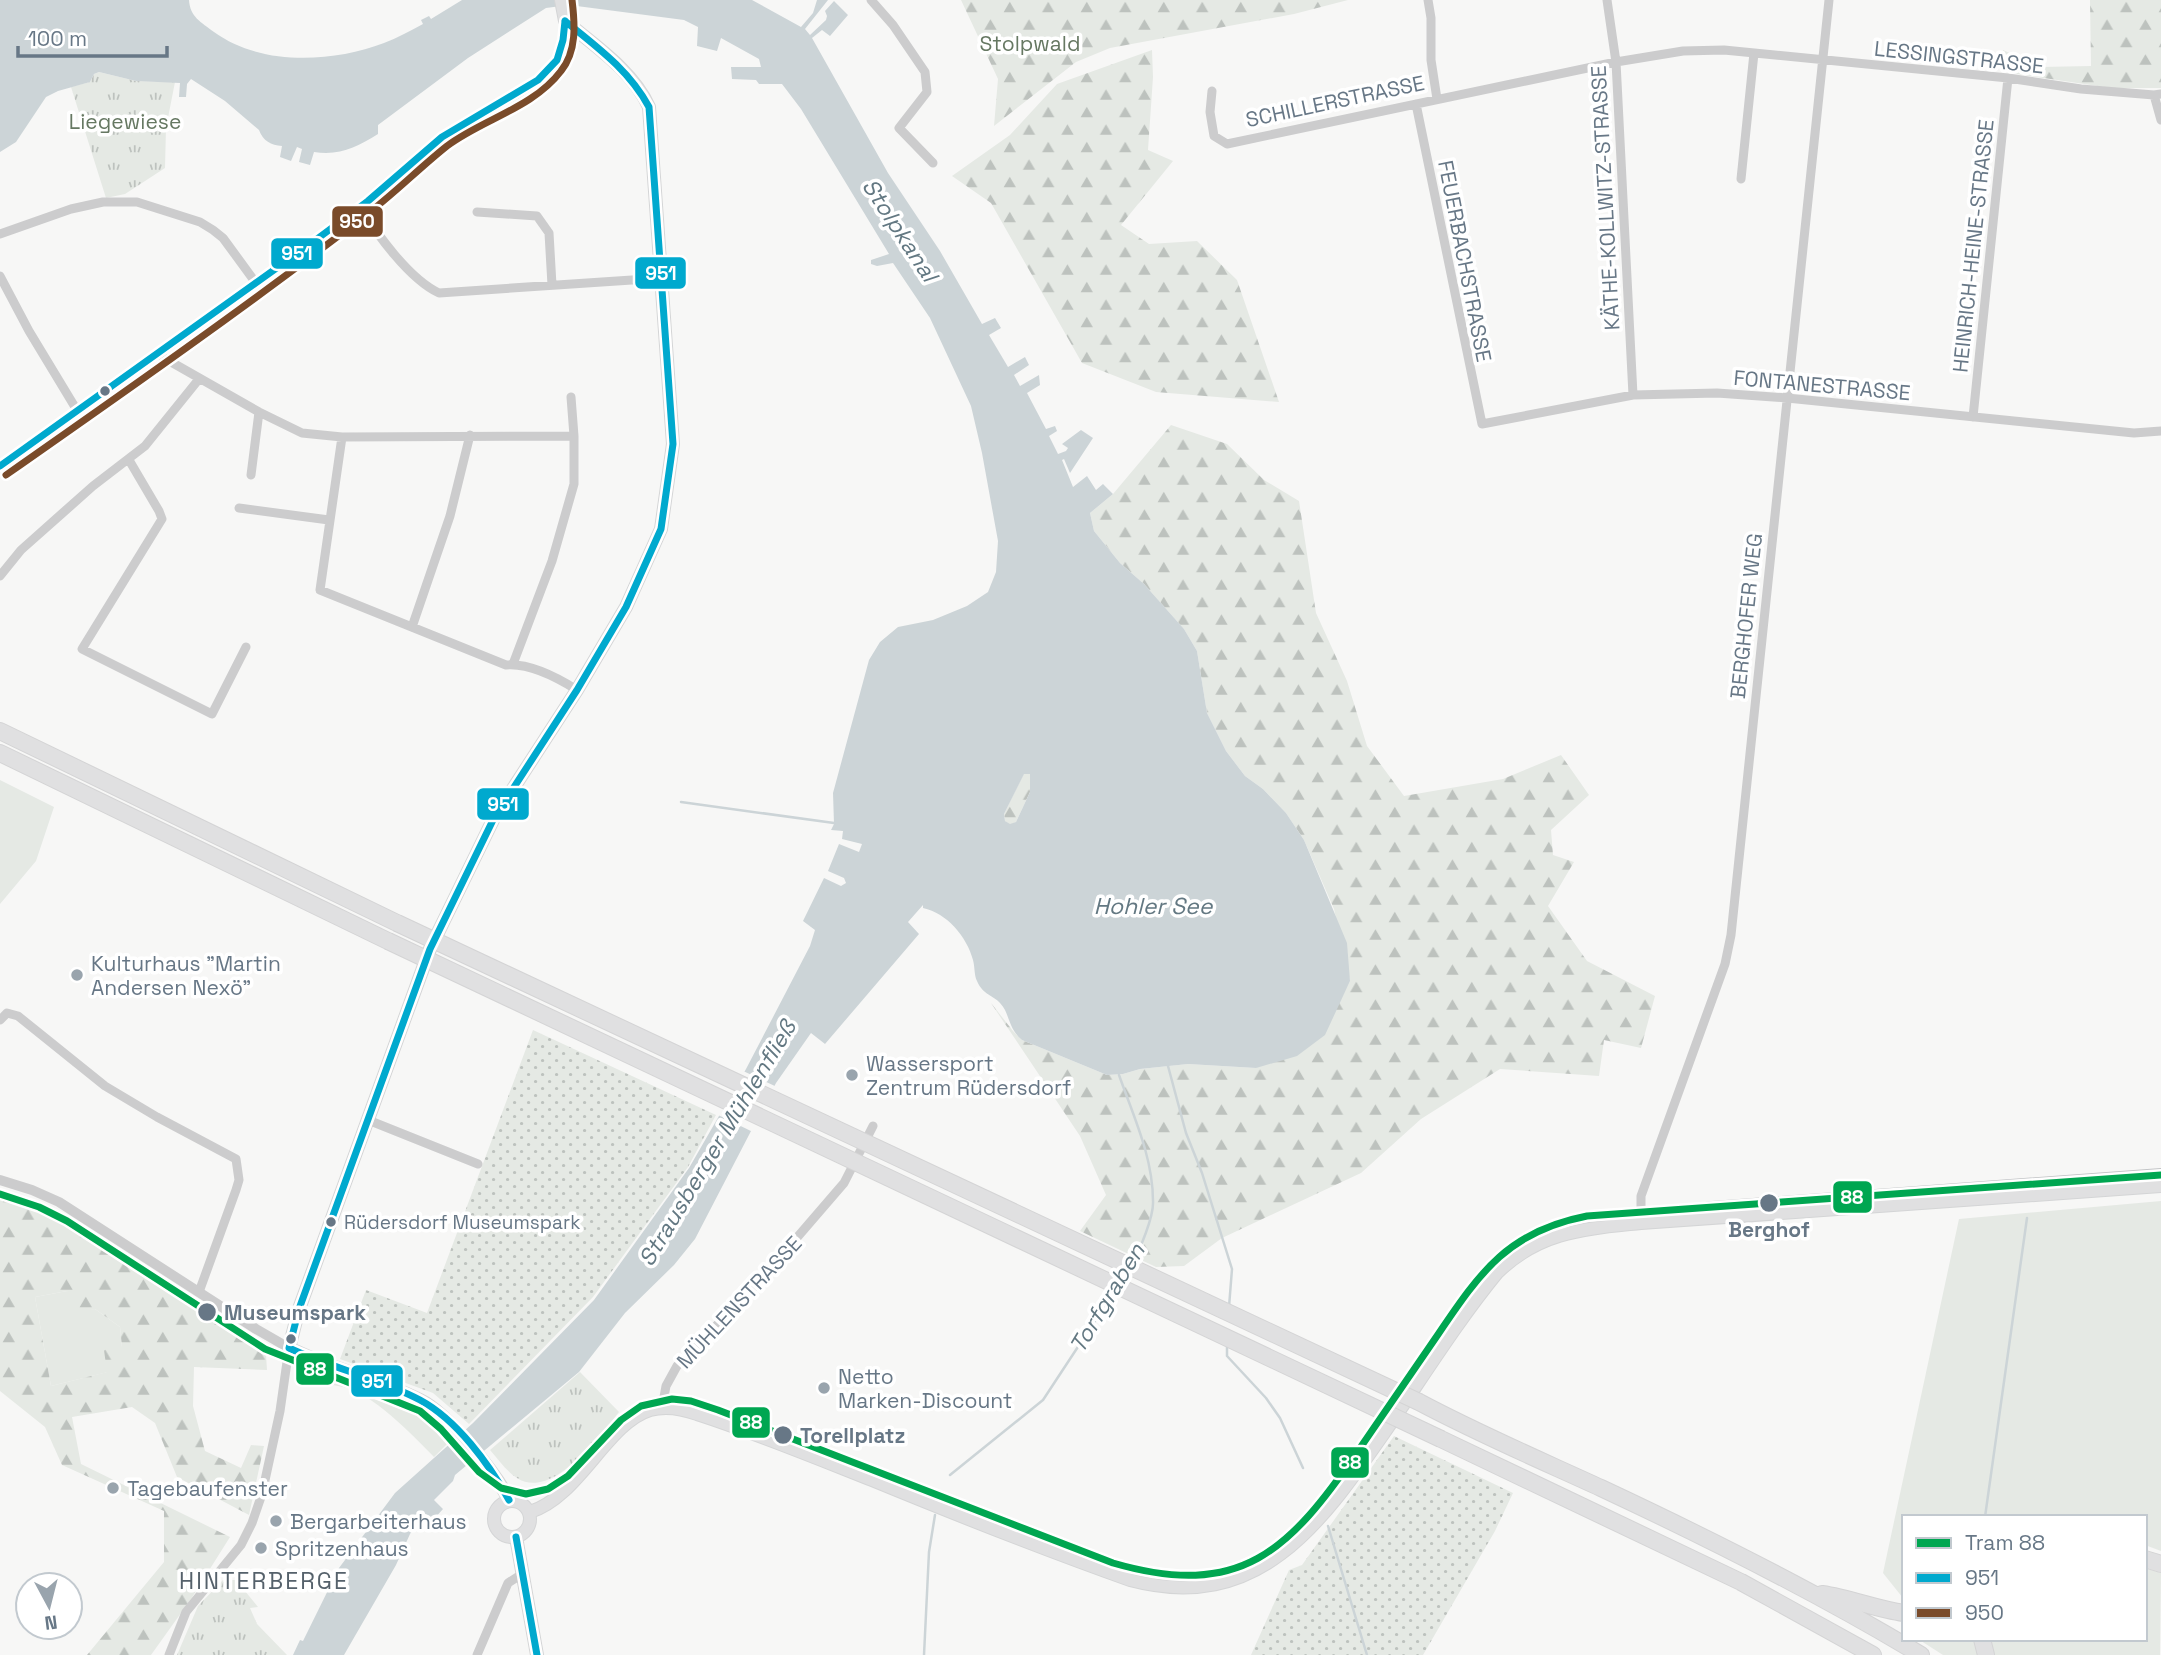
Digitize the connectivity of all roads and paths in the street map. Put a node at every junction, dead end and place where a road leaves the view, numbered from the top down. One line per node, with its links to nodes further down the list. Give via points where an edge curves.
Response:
1 (870, 0): 15 (street, via 893,24 925,72 927,92 899,128)
2 (1428, 0): 12 (street, SCHILLERSTRASSE)
3 (1607, 0): 8 (street, KÄTHE-KOLLWITZ-STRASSE)
4 (1829, 0): 7 (street, BERGHOFER WEG)
5 (563, 11): 17 (street, via 565,34 551,69 443,136); 21 (main road, via 643,93 649,107)
6 (1754, 53): 7 (street, LESSINGSTRASSE); 8 (street, LESSINGSTRASSE, via 1684,51); 16 (street)
7 (1823, 60): 9 (street, LESSINGSTRASSE); 28 (street, BERGHOFER WEG)
8 (1616, 62): 12 (street, LESSINGSTRASSE); 26 (street, KÄTHE-KOLLWITZ-STRASSE)
9 (2008, 78): 11 (street, LESSINGSTRASSE); 31 (street, HEINRICH-HEINE-STRASSE)
10 (1212, 92): 13 (street, SCHILLERSTRASSE, via 1214,136 1227,144)
11 (2157, 95): 14 (street)
12 (1437, 99): 13 (street, SCHILLERSTRASSE)
13 (1416, 104): 32 (street, FEUERBACHSTRASSE)
14 (2161, 120)
15 (933, 163)
16 (1741, 179)
17 (360, 207): 22 (street); 23 (street, via 383,242 439,293)
18 (477, 212): 23 (street, via 537,216 549,233)
19 (0, 234): 22 (street, via 71,209 103,202 137,202 213,230)
20 (0, 276): 29 (street)
21 (662, 278): 23 (street); 46 (main road, via 673,444 661,529 626,607)
22 (256, 283): 24 (street)
23 (552, 285)
24 (157, 354): 25 (street); 29 (street)
25 (199, 379): 30 (street); 37 (street)
26 (1633, 395): 28 (street, FONTANESTRASSE, via 1717,393); 32 (street, FONTANESTRASSE)
27 (571, 397): 35 (street)
28 (1787, 398): 31 (street, FONTANESTRASSE); 55 (street, BERGHOFER WEG, via 1731,935 1725,964 1642,1196)
29 (78, 412): 38 (street)
30 (260, 412): 36 (street, via 302,433); 39 (street)
31 (1973, 417): 33 (street, FONTANESTRASSE, via 2134,433)
32 (1482, 424)
33 (2161, 431)
34 (470, 435): 35 (street); 36 (street); 43 (street, via 450,516)
35 (574, 436): 45 (street, via 574,484 552,561)
36 (342, 437): 41 (street)
37 (129, 460): 42 (street, via 21,550); 44 (street, via 162,519 82,649 212,714)
38 (0, 466)
39 (251, 475)
40 (239, 508): 41 (street)
41 (329, 520): 43 (street, via 320,590)
42 (0, 576)
43 (412, 627): 45 (street)
44 (246, 647)
45 (513, 664): 46 (street)
46 (577, 690): 50 (main road, via 494,818 430,949)
47 (0, 731): 63 (highway, bridge, via 397,923 1602,1489)
48 (0, 753): 68 (highway, bridge, via 1741,1582)
49 (0, 1020): 56 (street, via 7,1013 18,1016 125,1099 236,1159 236,1191)
50 (368, 1120): 52 (street); 57 (main road)
51 (873, 1126): 58 (street, MÜHLENSTRASSE, via 844,1183 677,1366 666,1386)
52 (478, 1164)
53 (0, 1180): 56 (street, via 59,1202)
54 (2161, 1186): 55 (main road)
55 (1642, 1223): 58 (main road, via 1563,1233 1504,1266 1319,1520 1273,1560 1214,1584 1166,1587 1130,1580 708,1418)
56 (198, 1292): 57 (street)
57 (289, 1348): 59 (main road, via 422,1401 493,1474); 65 (street, via 262,1494 252,1523 241,1545 186,1612)
58 (662, 1408): 60 (main road, via 632,1419 571,1484)
59 (509, 1500): 60 (main road, via 522,1503); 61 (main road, via 499,1506 494,1522 500,1532)
60 (530, 1512): 61 (main road, via 529,1528)
61 (516, 1537): 62 (main road)
62 (522, 1574): 66 (street, via 508,1583); 67 (main road)
63 (1812, 1593): 64 (highway); 69 (highway)
64 (1902, 1613)
65 (169, 1655)
66 (477, 1655)
67 (537, 1655)
68 (1873, 1655)
69 (1921, 1655)

